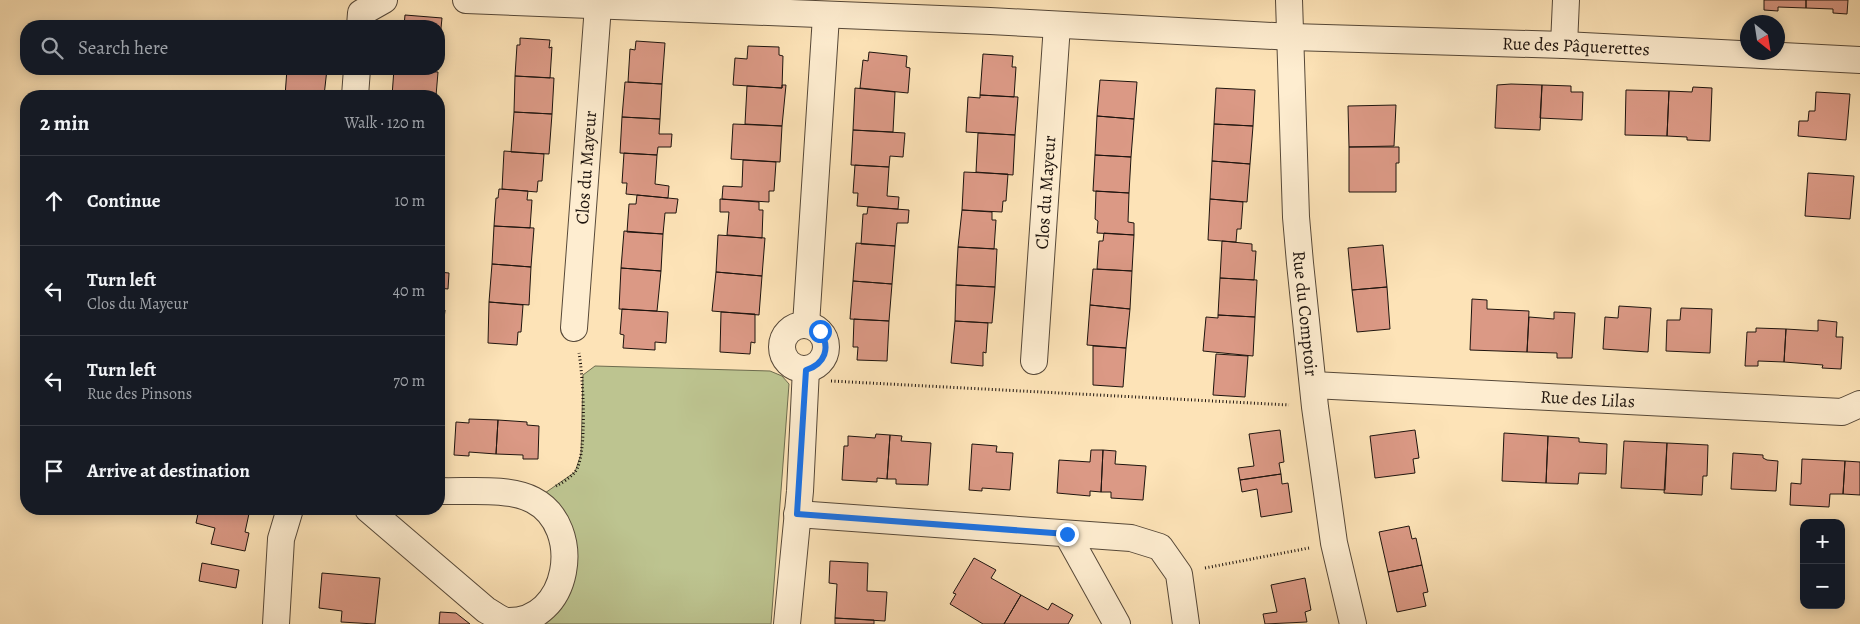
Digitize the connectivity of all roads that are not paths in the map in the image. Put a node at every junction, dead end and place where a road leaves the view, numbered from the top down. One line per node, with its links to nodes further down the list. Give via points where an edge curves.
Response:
1 (384, 0): 9 (street, via 361,13)
2 (466, 0): 5 (street)
3 (1289, 0): 11 (street, Rue du Comptoir)
4 (1566, 0): 12 (street)
5 (598, 6): 6 (street); 16 (street, Clos du Mayeur)
6 (762, 6): 8 (street)
7 (991, 11): 8 (street); 10 (street)
8 (826, 16): 21 (street, via 806,325 820,331 826,344 824,357 806,375)
9 (360, 20)
10 (1057, 25): 11 (street); 17 (street, Clos du Mayeur)
11 (1292, 37): 12 (street, Rue des Pâquerettes); 18 (street, Rue du Comptoir, via 1296,217)
12 (1564, 45): 13 (street, Rue des Pâquerettes)
13 (1860, 60)
14 (357, 75): 15 (street)
15 (355, 90)
16 (574, 328)
17 (1034, 361)
18 (1314, 396): 19 (street, Rue des Lilas, via 1842,412); 29 (street, Rue du Comptoir, via 1334,543)
19 (1860, 404)
20 (445, 491): 23 (street, via 516,493 535,500 553,518 565,543 564,578 552,602 533,619 506,621 486,610)
21 (797, 514): 24 (street); 26 (street)
22 (288, 515): 25 (street, via 282,539)
23 (375, 515)
24 (1067, 534): 27 (street); 28 (street, via 1131,538 1160,547 1178,574)
25 (276, 624)
26 (787, 624)
27 (1117, 624)
28 (1186, 624)
29 (1353, 624)

